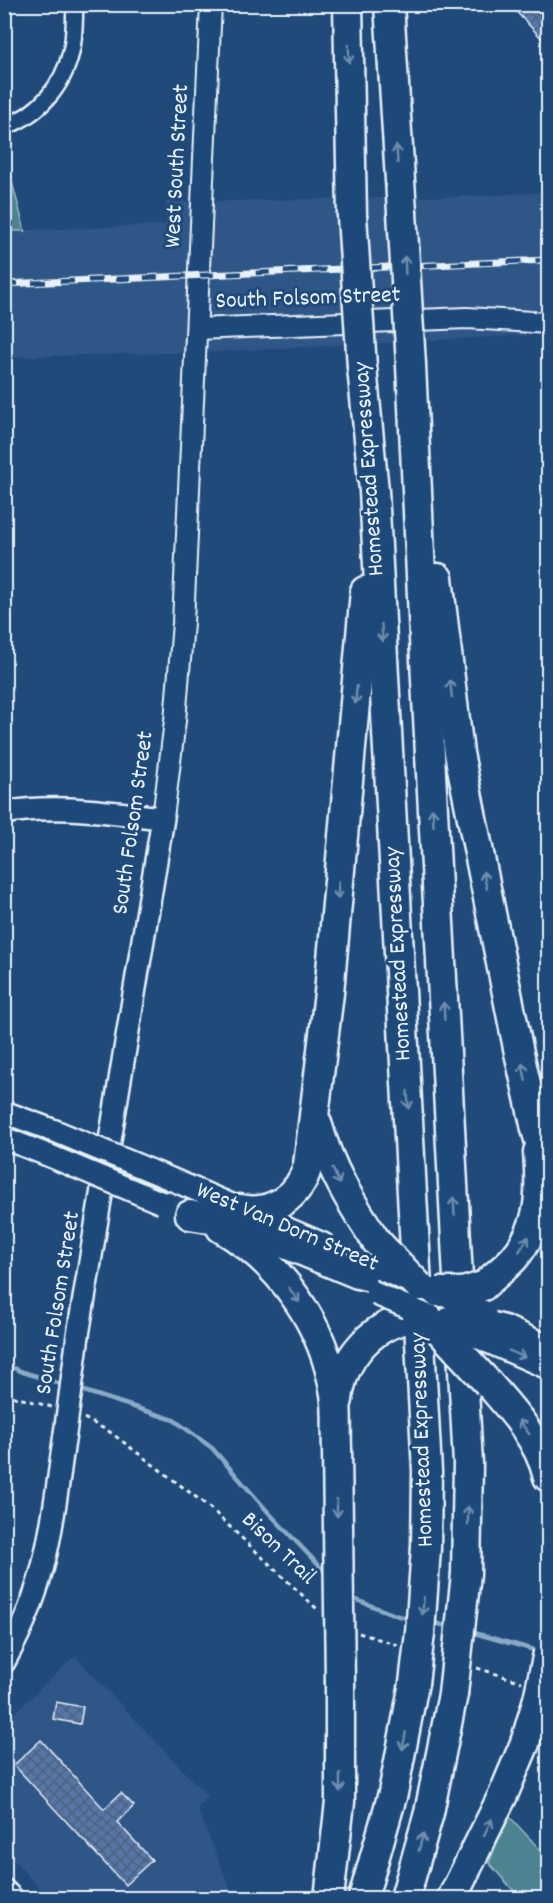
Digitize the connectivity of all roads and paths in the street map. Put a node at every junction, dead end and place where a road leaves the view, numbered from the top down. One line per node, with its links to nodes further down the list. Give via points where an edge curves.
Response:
1 (75, 4): 5 (street, via 71,51 58,86 29,115)
2 (211, 4): 7 (street, West South Street)
3 (348, 4): 9 (highway, Homestead Expressway, one-way to 9, bridge, via 352,216)
4 (389, 4): 8 (highway, Homestead Expressway, one-way to 4, bridge)
5 (4, 127)
6 (549, 323): 7 (street, South Folsom Street, via 467,318)
7 (196, 329): 11 (street, South Folsom Street, via 183,623)
8 (411, 365): 14 (highway, one-way to 8, via 459,753); 39 (highway, Homestead Expressway, one-way to 8, bridge, via 429,1814 453,1694 466,1574 468,1464)
9 (374, 491): 12 (highway, one-way to 12); 38 (highway, Homestead Expressway, one-way to 38, bridge, via 427,1471 426,1548 414,1683 393,1793)
10 (4, 813): 11 (main road, via 62,808)
11 (163, 818): 32 (main road, South Folsom Street, bridge, via 46,1553 35,1594)
12 (316, 1100): 18 (highway, via 308,1165 302,1182 287,1199 273,1207); 19 (highway, one-way to 19, via 317,1124 340,1185)
13 (4, 1112): 18 (main road, West Van Dorn Street, bridge, via 166,1177)
14 (536, 1129): 16 (highway); 19 (highway, one-way to 14, via 514,1258 528,1238 540,1191)
15 (4, 1138): 17 (main road, West Van Dorn Street, bridge)
16 (549, 1172)
17 (190, 1215): 18 (main road, West Van Dorn Street); 19 (highway, via 232,1222)
18 (230, 1218): 19 (main road, West Van Dorn Street); 26 (highway, one-way to 26, via 252,1249 279,1275 313,1325 334,1393)
19 (428, 1298): 20 (main road, West Van Dorn Street); 21 (highway); 22 (main road, West Van Dorn Street, one-way to 22); 26 (highway, bridge, via 408,1319 378,1330 362,1344 342,1376); 27 (highway, one-way to 19, bridge, via 536,1444)
20 (549, 1340)
21 (549, 1350)
22 (549, 1368)
23 (4, 1394): 24 (path)
24 (61, 1410)
25 (80, 1416): 28 (path, Bison Trail, via 110,1432 208,1507)
26 (336, 1420): 37 (highway, one-way to 37, bridge, via 340,1803)
27 (549, 1477)
28 (321, 1612)
29 (355, 1631): 30 (path)
30 (406, 1648)
31 (549, 1653): 40 (highway, one-way to 31, bridge, via 525,1743)
32 (4, 1662)
33 (468, 1665): 34 (path)
34 (525, 1683)
35 (4, 1886): 36 (street)
36 (16, 1899)
37 (329, 1899)
38 (363, 1899)
39 (405, 1899)
40 (452, 1899)

